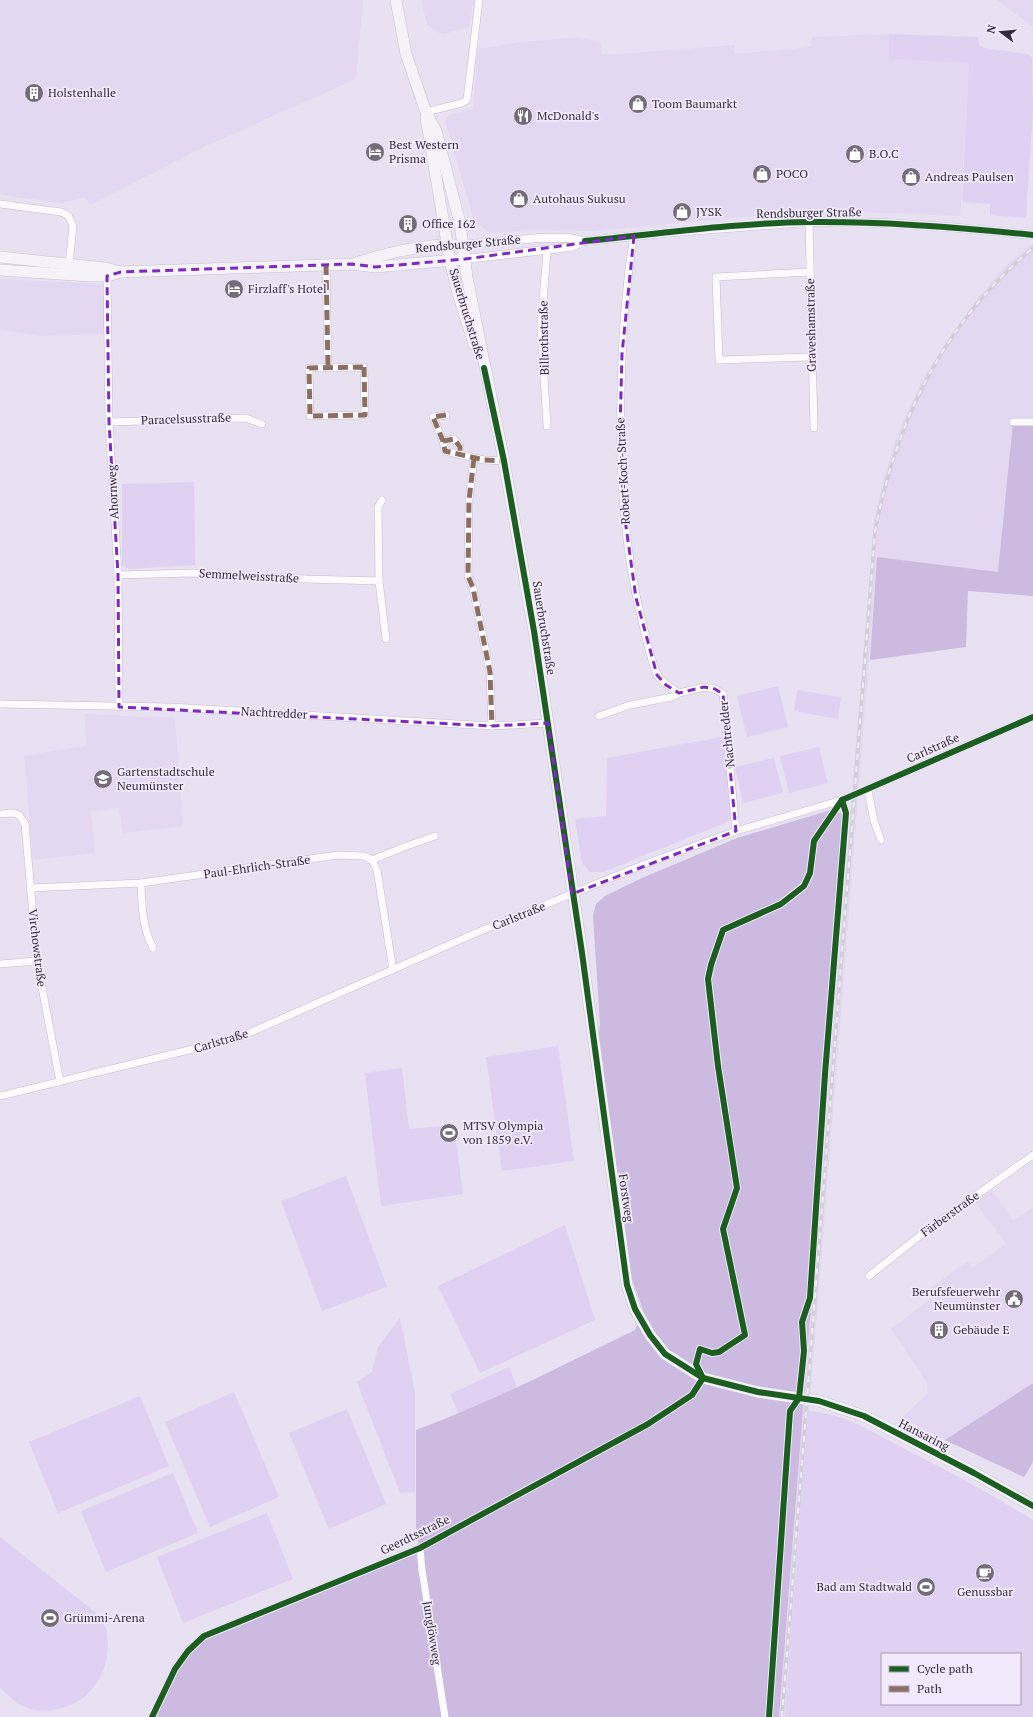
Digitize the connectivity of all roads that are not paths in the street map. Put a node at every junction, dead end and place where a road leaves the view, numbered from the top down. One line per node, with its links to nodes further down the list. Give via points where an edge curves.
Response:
1 (396, 0): 3 (main road, via 406,54)
2 (479, 0): 3 (street, via 467,100)
3 (426, 112): 9 (main road, Sauerbruchstraße); 10 (main road, Sauerbruchstraße, via 438,138 460,223)
4 (0, 204): 16 (street, via 68,215 73,226)
5 (809, 222): 6 (street, Rendsburger Straße, via 948,227); 7 (street, Rendsburger Straße); 20 (street, Graveshamstraße)
6 (1033, 235)
7 (634, 236): 8 (street, Rendsburger Straße); 42 (street, Robert-Koch-Straße, via 629,267 621,376 620,430 629,555 636,598 657,675)
8 (585, 241): 10 (street, Rendsburger Straße, via 538,238); 11 (street, Rendsburger Straße, via 571,247)
9 (448, 245): 10 (main road, Rendsburger Straße); 14 (main road, Sauerbruchstraße); 15 (main road, Rendsburger Straße, via 405,250)
10 (463, 245): 13 (main road, Sauerbruchstraße)
11 (547, 251): 13 (street, Rendsburger Straße); 32 (street, Billrothstraße, via 542,326)
12 (0, 257): 16 (main road, Rendsburger Straße)
13 (465, 259): 14 (main road, Rendsburger Straße); 26 (main road, Sauerbruchstraße)
14 (450, 261): 15 (main road, Rendsburger Straße, via 376,267); 26 (main road, Sauerbruchstraße, via 477,354)
15 (352, 264): 17 (main road, Rendsburger Straße)
16 (69, 265): 19 (main road, Rendsburger Straße); 21 (street, Rendsburger Straße, via 66,269); 22 (street)
17 (326, 265): 19 (main road, Rendsburger Straße); 25 (street)
18 (0, 270): 21 (main road, Rendsburger Straße)
19 (121, 272): 23 (main road, Rendsburger Straße)
20 (810, 272): 24 (street, Graveshamstraße); 24 (street, via 716,277 719,360)
21 (51, 274): 22 (main road, Rendsburger Straße)
22 (81, 276): 23 (main road, Rendsburger Straße)
23 (107, 276): 28 (street, Ahornweg)
24 (811, 357): 33 (street, Graveshamstraße)
25 (328, 368): 25 (street, via 364,367 365,414 310,416 310,368)
26 (484, 368): 37 (main road, Sauerbruchstraße)
27 (446, 415): 34 (street, via 433,417)
28 (109, 422): 31 (street, Paracelsusstraße, via 246,418); 39 (street, Ahornweg)
29 (1013, 422): 30 (street)
30 (1033, 422)
31 (262, 424)
32 (547, 426)
33 (814, 428)
34 (443, 441): 35 (street, via 445,451); 35 (street, via 454,439 460,446)
35 (460, 456): 36 (street)
36 (474, 458): 37 (street); 48 (street, via 469,500 468,576 473,588 490,672)
37 (504, 461): 47 (main road, Sauerbruchstraße)
38 (382, 500): 40 (street, via 378,507)
39 (118, 575): 40 (street, Semmelweisstraße, via 192,573 306,580); 44 (street, Ahornweg)
40 (379, 581): 41 (street)
41 (386, 639)
42 (678, 693): 45 (street, Nachtredder, via 672,697 630,705); 51 (street, Nachtredder, via 704,687 716,689 723,694)
43 (0, 704): 44 (street, Nachtredder)
44 (119, 707): 48 (street, Nachtredder, via 170,707)
45 (599, 716)
46 (1033, 717): 49 (street, Carlstraße)
47 (548, 723): 48 (street, Nachtredder); 57 (main road, Sauerbruchstraße)
48 (492, 726)
49 (868, 790): 51 (street, Carlstraße, via 842,800); 53 (street)
50 (0, 814): 56 (street, Virchowstraße, via 19,815 25,824)
51 (736, 830): 57 (street, Carlstraße)
52 (435, 836): 54 (street)
53 (881, 840)
54 (372, 860): 55 (street, Paul-Ehrlich-Straße, via 364,856 338,855); 61 (street, via 378,876)
55 (141, 883): 56 (street, Paul-Ehrlich-Straße); 58 (street, via 144,924)
56 (30, 888): 59 (street, Virchowstraße)
57 (572, 894): 61 (street, Carlstraße); 66 (main road, Forstweg, via 627,1285 635,1309 665,1354)
58 (153, 948)
59 (37, 961): 60 (street); 62 (street, Virchowstraße)
60 (0, 964)
61 (393, 970): 62 (street, Carlstraße, via 238,1038)
62 (60, 1082): 63 (street, Carlstraße)
63 (0, 1096)
64 (1033, 1155): 65 (street, Färberstraße, via 927,1230)
65 (869, 1276)
66 (703, 1378): 67 (main road, Forstweg, via 736,1387); 69 (street, Geerdtsstraße, via 692,1395 648,1424)
67 (799, 1398): 68 (main road, Hansaring, via 819,1401 864,1416)
68 (1033, 1506)
69 (420, 1548): 70 (street, Geerdtsstraße, via 204,1636 188,1651 175,1669); 71 (street, Junglöwweg)
70 (152, 1717)
71 (445, 1717)

